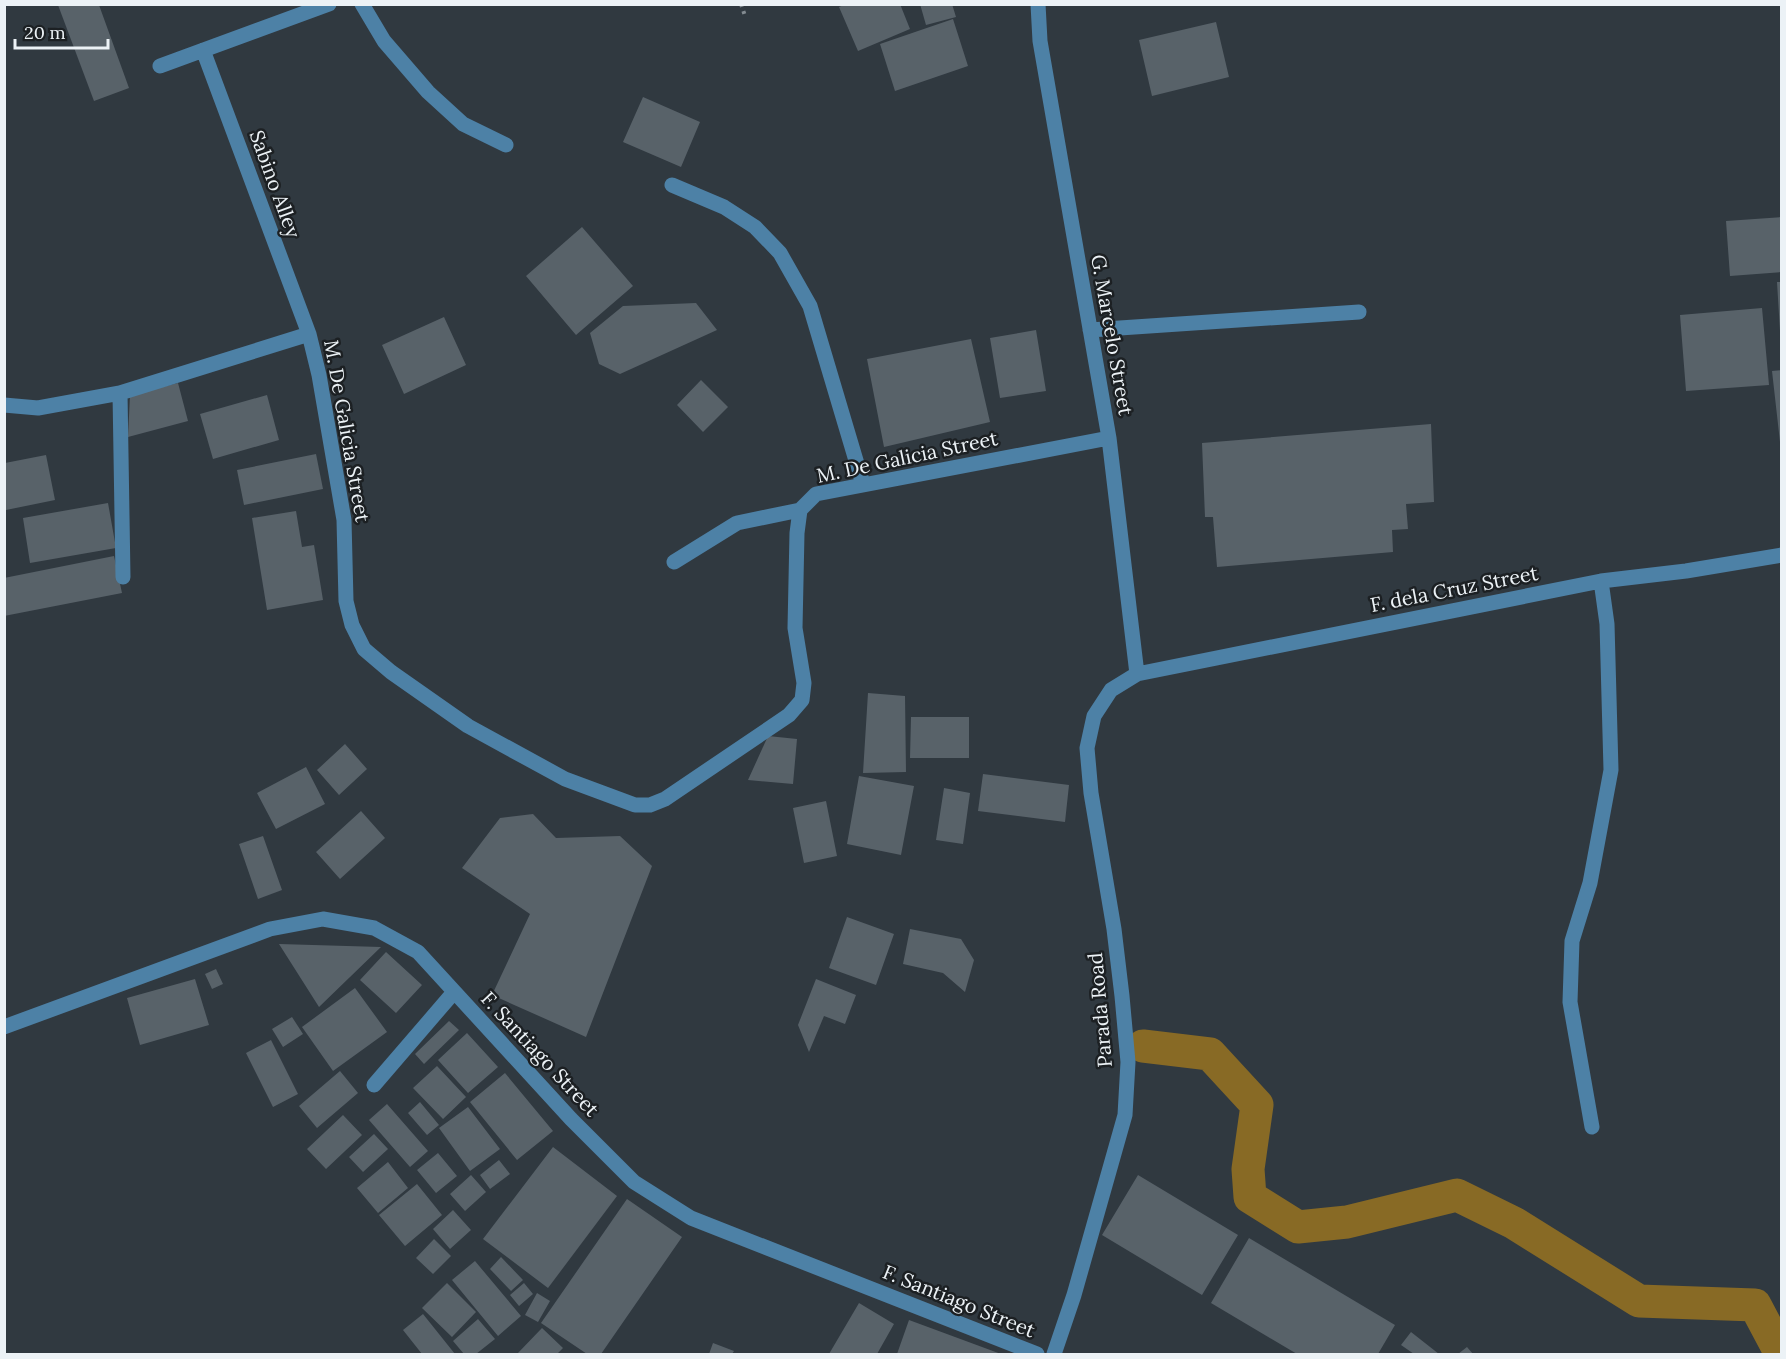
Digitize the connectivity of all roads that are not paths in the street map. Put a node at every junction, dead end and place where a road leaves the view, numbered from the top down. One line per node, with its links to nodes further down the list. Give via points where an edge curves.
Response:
1 (329, 4): 4 (street)
2 (362, 4): 6 (street, via 384,41 428,92 464,124)
3 (1038, 4): 9 (street, G. Marcelo Street, via 1040,41)
4 (203, 50): 5 (street); 10 (street, Sabino Alley)
5 (160, 66)
6 (506, 145)
7 (672, 185): 14 (street, via 724,207 755,227 780,253 810,306)
8 (1359, 312): 9 (street)
9 (1090, 330): 13 (street, G. Marcelo Street)
10 (309, 334): 11 (street, M. De Galicia Street); 15 (street, M. De Galicia Street, via 344,520 346,601 364,649 468,726 565,779 634,805 650,805 665,799 789,715 802,700 804,683 795,628)
11 (120, 393): 12 (street, M. De Galicia Street, via 38,408); 18 (street)
12 (4, 405)
13 (1109, 438): 14 (street, M. De Galicia Street); 20 (street, G. Marcelo Street)
14 (863, 484): 15 (street, M. De Galicia Street, via 816,494)
15 (800, 510): 17 (street, via 737,523)
16 (1782, 555): 19 (street, F. dela Cruz Street)
17 (674, 562)
18 (123, 577)
19 (1601, 581): 20 (street, F. dela Cruz Street); 24 (street, via 1607,624 1611,770 1590,883 1572,941 1570,1002)
20 (1137, 674): 26 (street, Parada Road, via 1112,690 1094,716 1087,748 1122,996 1128,1062 1125,1115)
21 (454, 992): 22 (street, F. Santiago Street, via 418,952 374,928 323,919 270,929); 23 (street); 25 (street, F. Santiago Street, via 634,1182 692,1218)
22 (4, 1027)
23 (374, 1085)
24 (1592, 1127)
25 (1037, 1354)
26 (1054, 1354)

